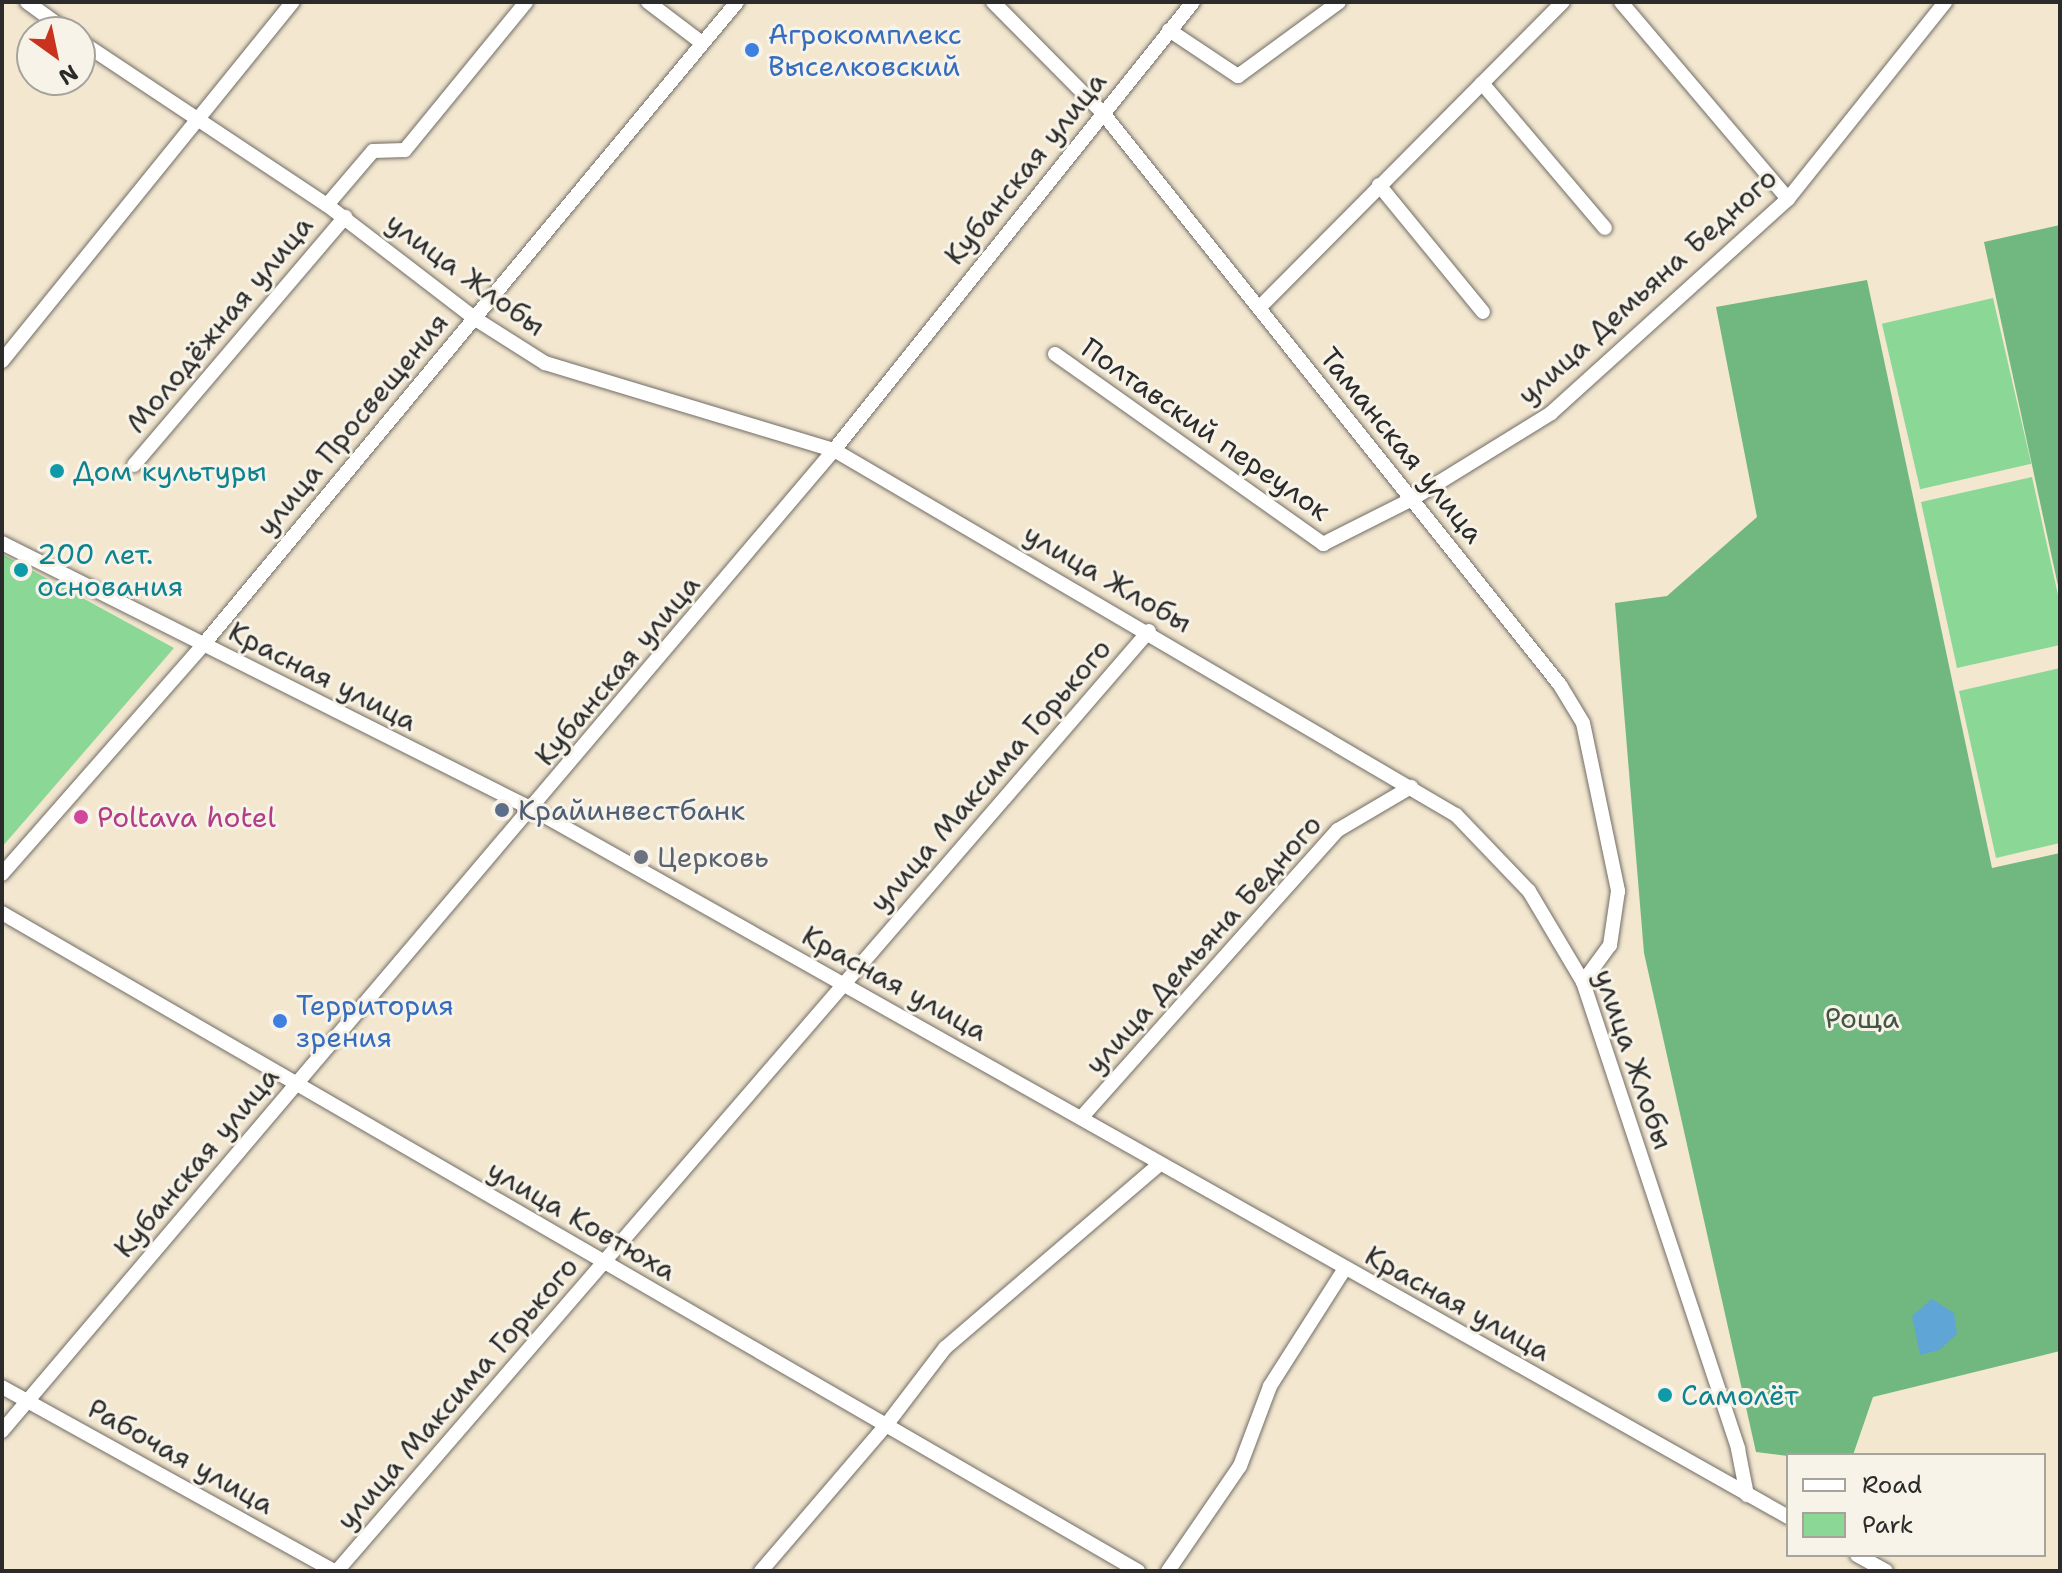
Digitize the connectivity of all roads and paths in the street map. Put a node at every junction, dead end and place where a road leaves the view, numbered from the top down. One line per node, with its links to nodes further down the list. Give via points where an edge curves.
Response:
1 (27, 2): 12 (street)
2 (293, 2): 18 (street)
3 (526, 2): 21 (street, Молодёжная улица, via 405,150 373,151)
4 (648, 2): 14 (street)
5 (737, 2): 14 (street, улица Просвещения)
6 (993, 2): 17 (street, Таманская улица)
7 (1193, 2): 13 (street, Кубанская улица)
8 (1339, 2): 13 (street, via 1238,76)
9 (1563, 2): 16 (street)
10 (1621, 2): 20 (street)
11 (1945, 2): 20 (street, улица Демьяна Бедного)
12 (46, 16)
13 (1169, 30): 17 (street, Кубанская улица)
14 (702, 43): 26 (street, улица Просвещения)
15 (96, 52): 18 (street, улица Жлобы)
16 (1482, 83): 19 (street); 23 (street)
17 (1102, 112): 24 (street, Таманская улица); 29 (street, Кубанская улица)
18 (197, 122): 21 (street, улица Жлобы); 28 (street)
19 (1379, 185): 24 (street); 25 (street)
20 (1788, 199): 31 (street, улица Демьяна Бедного, via 1551,413)
21 (327, 205): 22 (street, улица Жлобы)
22 (345, 217): 26 (street, улица Жлобы); 30 (street, Молодёжная улица)
23 (1605, 228)
24 (1259, 308): 31 (street, Таманская улица)
25 (1483, 312)
26 (474, 318): 29 (street, улица Жлобы, via 545,363); 34 (street, улица Просвещения)
27 (1055, 354): 31 (street, Полтавский переулок, via 1323,544)
28 (2, 361)
29 (834, 450): 33 (street, улица Жлобы); 36 (street, Кубанская улица)
30 (134, 465)
31 (1412, 499): 39 (street, Таманская улица, via 1560,685 1583,723 1618,891 1610,945)
32 (2, 543): 34 (street, Красная улица)
33 (1149, 631): 35 (street, улица Жлобы); 40 (street, улица Максима Горького)
34 (203, 645): 36 (street, Красная улица); 37 (street, улица Просвещения)
35 (1411, 787): 39 (street, улица Жлобы, via 1456,815 1496,853 1529,891); 42 (street, улица Демьяна Бедного, via 1338,830)
36 (534, 810): 40 (street, Красная улица); 41 (street, Кубанская улица)
37 (2, 874)
38 (2, 913): 41 (street, улица Ковтюха)
39 (1583, 982): 50 (street, улица Жлобы, via 1738,1449)
40 (844, 983): 42 (street, Красная улица); 44 (street, улица Максима Горького)
41 (295, 1086): 44 (street, улица Ковтюха); 47 (street, Кубанская улица)
42 (1081, 1118): 43 (street, Красная улица)
43 (1160, 1164): 45 (street, Красная улица); 48 (street, via 945,1348)
44 (606, 1263): 48 (street, улица Ковтюха); 53 (street, улица Максима Горького)
45 (1344, 1270): 50 (street, Красная улица); 56 (street, via 1270,1386 1240,1466)
46 (2, 1387): 47 (street, Рабочая улица)
47 (28, 1401): 49 (street, Кубанская улица); 53 (street, Рабочая улица)
48 (887, 1424): 54 (street); 55 (street, улица Ковтюха)
49 (2, 1431)
50 (1747, 1495): 51 (street, Красная улица)
51 (1786, 1516)
52 (1861, 1557): 57 (street)
53 (336, 1571)
54 (761, 1571)
55 (1138, 1571)
56 (1168, 1571)
57 (1886, 1571)

